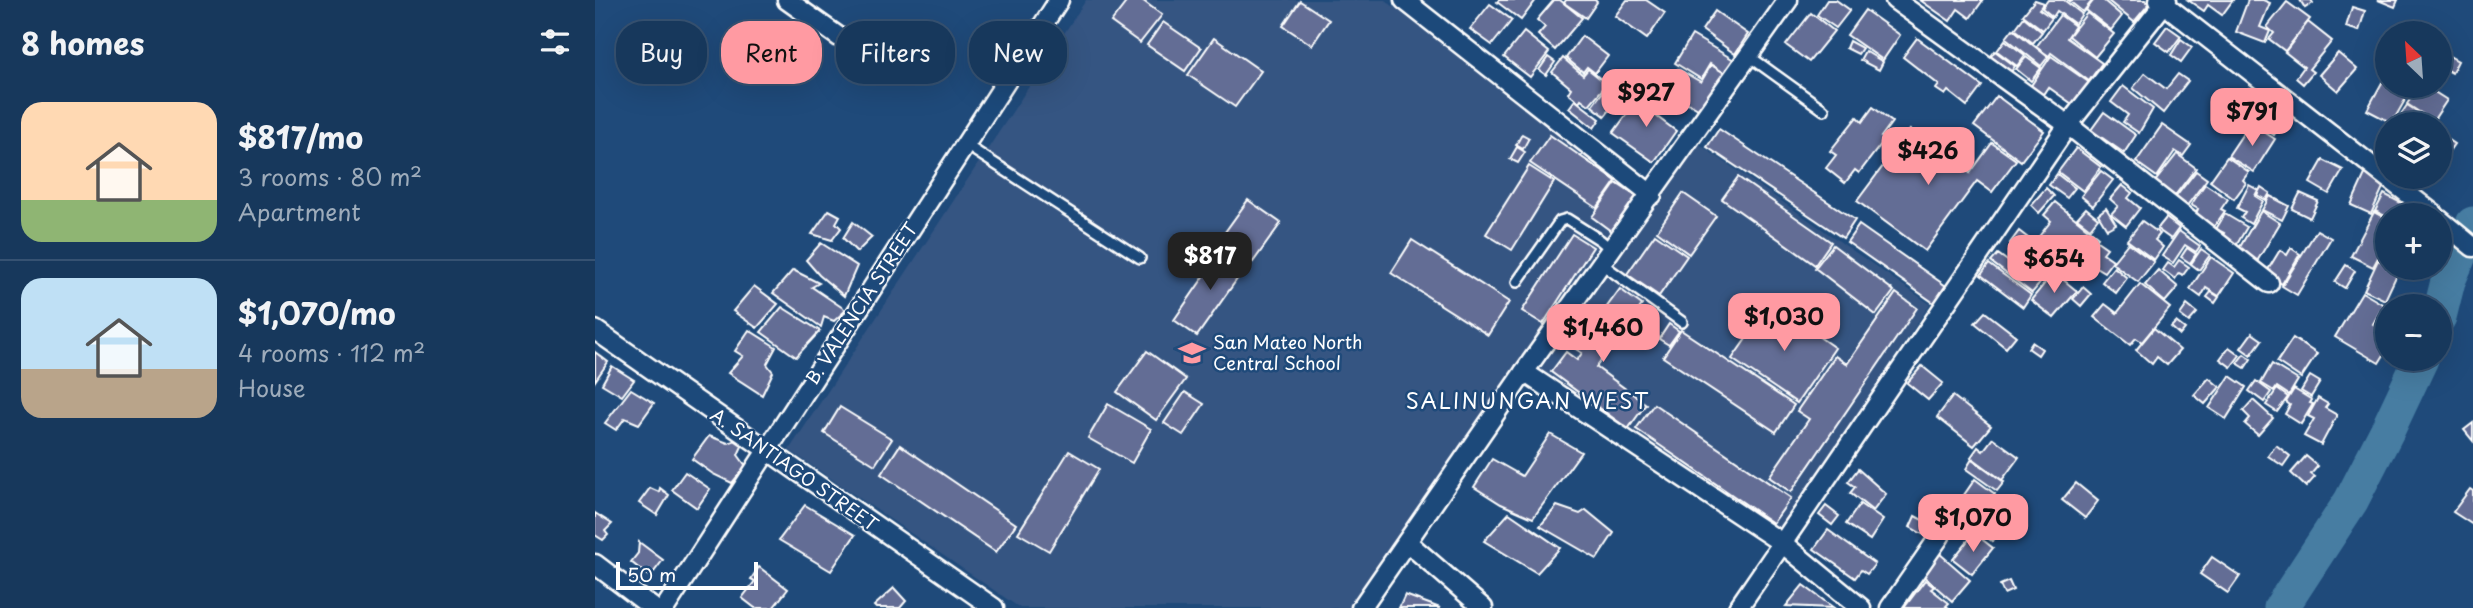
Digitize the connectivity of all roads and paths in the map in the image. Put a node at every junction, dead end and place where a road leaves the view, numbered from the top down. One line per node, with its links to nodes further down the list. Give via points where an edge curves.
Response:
1 (787, 0): 7 (street)
2 (1059, 0): 11 (street, B. VALENCIA STREET)
3 (1404, 0): 12 (street)
4 (1788, 0): 8 (street)
5 (1895, 0): 10 (street)
6 (2163, 1): 10 (street); 13 (street)
7 (836, 35)
8 (1749, 56): 9 (lane); 12 (street)
9 (1823, 110)
10 (2068, 125): 19 (street); 26 (street)
11 (966, 145): 17 (lane); 23 (street, B. VALENCIA STREET)
12 (1652, 195): 16 (street)
13 (2420, 203)
14 (2452, 230): 15 (street)
15 (2473, 247)
16 (1607, 257): 18 (lane, via 1600,240 1567,219 1560,221); 20 (lane); 22 (street)
17 (1140, 258)
18 (1517, 282)
19 (2269, 283)
20 (1682, 322)
21 (595, 330): 23 (street, A. SANTIAGO STREET)
22 (1524, 372): 25 (street); 26 (street)
23 (767, 451): 29 (street, B. VALENCIA STREET); 30 (street, A. SANTIAGO STREET)
24 (1940, 536): 35 (street)
25 (1407, 542): 31 (street); 32 (street)
26 (1782, 543): 33 (street); 34 (street)
27 (595, 564): 28 (street)
28 (653, 608)
29 (665, 608)
30 (994, 608)
31 (1361, 608)
32 (1483, 608)
33 (1738, 608)
34 (1861, 608)
35 (1890, 608)

